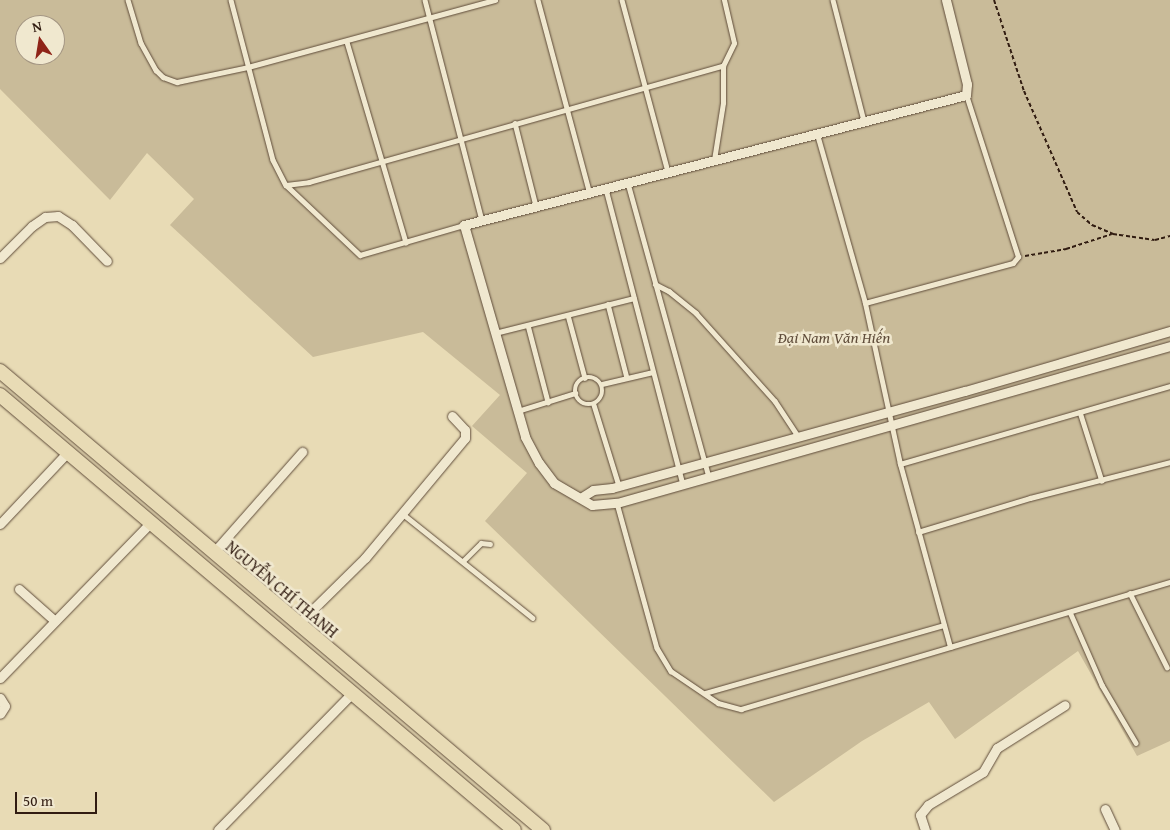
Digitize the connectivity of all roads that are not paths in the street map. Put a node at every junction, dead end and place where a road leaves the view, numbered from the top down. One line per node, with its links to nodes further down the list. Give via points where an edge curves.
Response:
1 (128, 0): 13 (lane, via 141,43 164,77 177,82)
2 (231, 0): 13 (lane)
3 (425, 0): 10 (lane)
4 (496, 0): 10 (lane)
5 (538, 0): 16 (lane)
6 (622, 0): 14 (lane)
7 (724, 0): 12 (lane, via 734,43)
8 (833, 0): 17 (lane)
9 (946, 0): 15 (street, via 967,84)
10 (430, 18): 11 (lane); 20 (lane)
11 (347, 42): 13 (lane); 22 (lane)
12 (723, 66): 14 (lane); 21 (lane, via 723,111)
13 (248, 67): 25 (lane, via 273,160)
14 (647, 87): 16 (lane); 23 (lane)
15 (966, 95): 17 (street); 36 (lane, via 1018,257 1013,263)
16 (566, 109): 18 (lane); 27 (lane)
17 (864, 121): 19 (street)
18 (515, 123): 20 (lane); 28 (lane)
19 (817, 132): 21 (street); 36 (lane)
20 (461, 138): 22 (lane); 29 (lane)
21 (714, 160): 23 (street)
22 (382, 161): 25 (lane, via 309,182); 31 (lane)
23 (668, 172): 24 (street)
24 (628, 182): 26 (street); 34 (lane)
25 (286, 185): 31 (lane, via 360,255)
26 (605, 187): 27 (street); 35 (lane)
27 (589, 192): 28 (street)
28 (536, 206): 29 (street)
29 (482, 220): 30 (street)
30 (464, 225): 31 (lane); 41 (street)
31 (406, 243)
32 (0, 258): 33 (street, via 32,226 45,217 58,216 72,225)
33 (107, 261)
34 (655, 284): 58 (lane, via 696,313 775,401); 62 (lane)
35 (634, 298): 37 (lane); 44 (lane)
36 (865, 302): 54 (lane)
37 (608, 304): 38 (lane); 46 (lane)
38 (568, 315): 39 (lane); 45 (lane)
39 (528, 325): 41 (lane); 51 (lane)
40 (1170, 331): 54 (street)
41 (496, 333): 53 (street)
42 (1170, 346): 57 (street)
43 (0, 372): 59 (main road, NGUYỄN CHÍ THANH)
44 (653, 372): 46 (lane); 65 (lane)
45 (585, 378): 47 (lane, via 595,378); 49 (lane, via 577,384)
46 (627, 378): 47 (lane)
47 (602, 384): 52 (lane, via 602,399)
48 (1170, 386): 55 (lane)
49 (575, 394): 51 (lane); 52 (lane, via 580,402)
50 (0, 395): 61 (main road)
51 (548, 402): 53 (lane)
52 (594, 405): 69 (lane)
53 (518, 411): 70 (street, via 531,451 544,470 554,483)
54 (890, 411): 57 (lane); 58 (street)
55 (1080, 412): 64 (lane); 67 (lane)
56 (452, 416): 72 (street, via 465,430 465,438)
57 (890, 423): 64 (lane); 66 (street)
58 (798, 436): 62 (street)
59 (80, 439): 61 (main road); 77 (main road, NGUYỄN CHÍ THANH)
60 (302, 452): 77 (street)
61 (67, 453): 73 (street); 74 (main road)
62 (702, 462): 65 (street); 66 (lane)
63 (1170, 462): 67 (lane)
64 (900, 464): 75 (lane)
65 (679, 468): 68 (lane); 69 (street)
66 (708, 478): 68 (street)
67 (1102, 481): 75 (lane, via 1030,498)
68 (683, 485): 71 (street)
69 (618, 486): 70 (street, via 593,490)
70 (582, 497): 71 (street, via 592,505)
71 (617, 503): 91 (lane, via 657,648 671,671)
72 (402, 513): 78 (lane); 85 (street, via 365,558)
73 (0, 524)
74 (150, 524): 84 (street); 87 (main road)
75 (918, 532): 86 (lane)
76 (490, 544): 78 (lane, via 481,542)
77 (213, 553): 85 (main road, NGUYỄN CHÍ THANH)
78 (463, 561): 83 (lane)
79 (1170, 582): 81 (lane)
80 (19, 589): 84 (street)
81 (1130, 593): 82 (lane); 89 (lane)
82 (1070, 612): 88 (lane); 96 (lane, via 1102,685)
83 (533, 618)
84 (55, 621): 90 (street)
85 (297, 625): 87 (main road); 100 (main road, NGUYỄN CHÍ THANH)
86 (944, 625): 88 (lane); 91 (lane)
87 (284, 638): 92 (main road)
88 (950, 647): 91 (lane, via 741,709 718,703)
89 (1167, 667)
90 (0, 678)
91 (705, 693)
92 (351, 694): 98 (street); 99 (main road)
93 (0, 698): 95 (street, via 5,706)
94 (1065, 705): 101 (street, via 997,748 983,772 928,805 920,815)
95 (0, 714)
96 (1136, 743)
97 (1106, 809): 102 (street)
98 (218, 830)
99 (514, 830)
100 (543, 830)
101 (925, 830)
102 (1115, 830)

